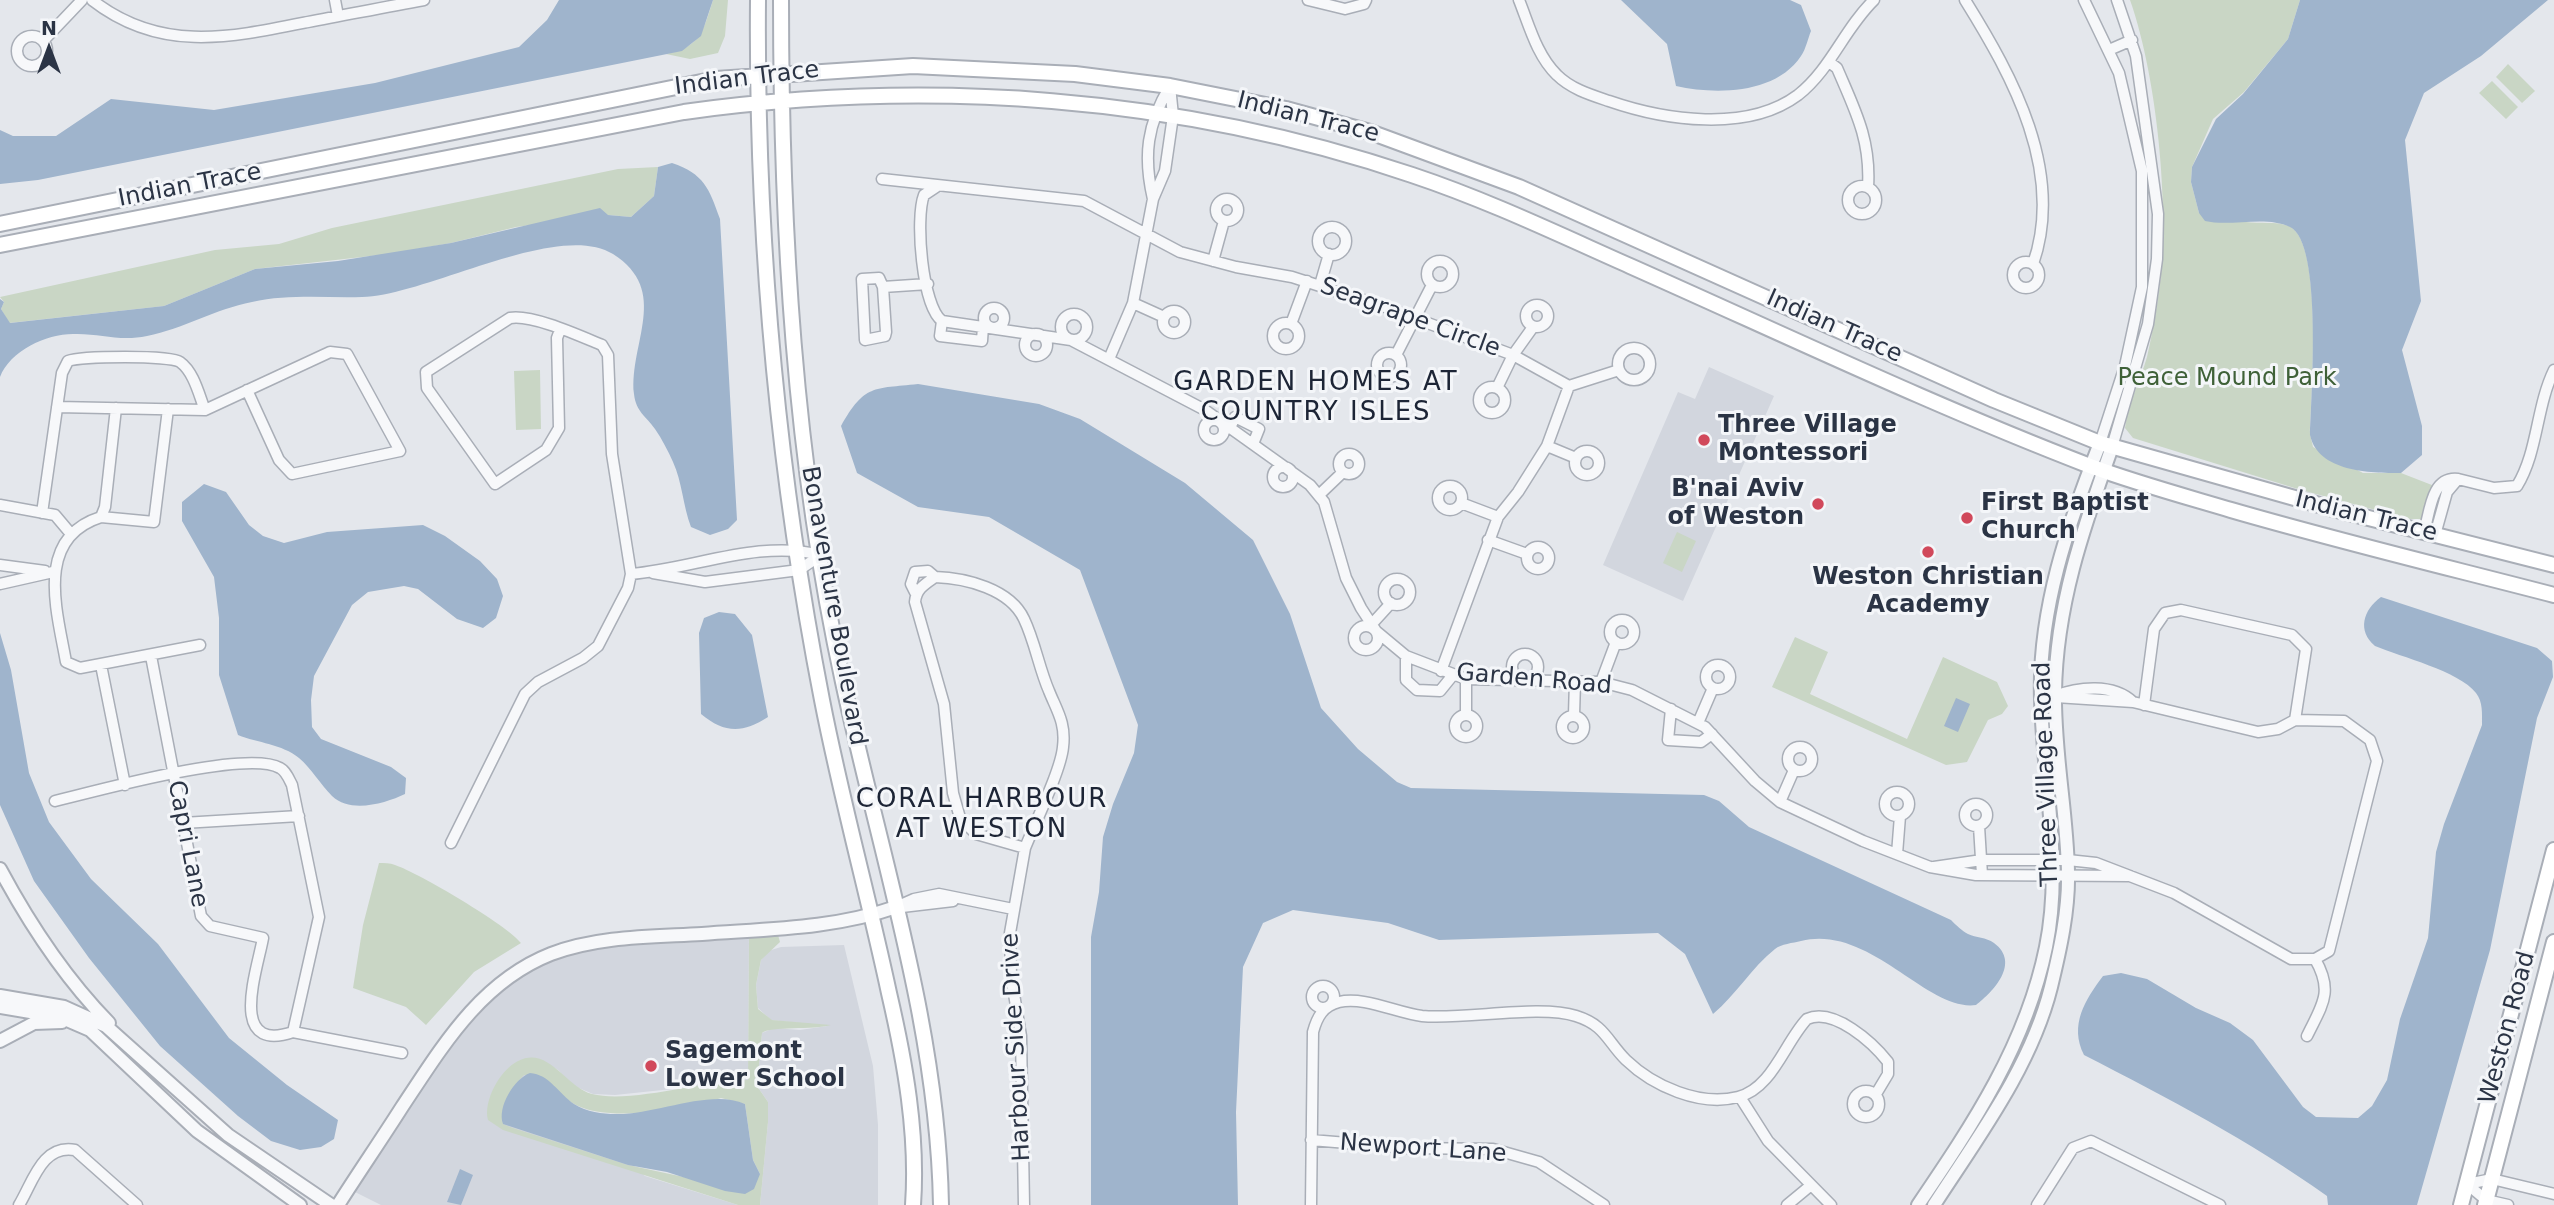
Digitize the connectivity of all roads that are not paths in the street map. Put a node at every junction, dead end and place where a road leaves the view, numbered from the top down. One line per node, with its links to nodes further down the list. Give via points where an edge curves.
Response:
1 (82, 0): 16 (street)
2 (92, 0): 14 (street, via 109,14 142,29 174,36 241,35)
3 (335, 0): 14 (street)
4 (424, 0): 14 (street)
5 (758, 0): 20 (main road, Bonaventure Boulevard)
6 (781, 0): 19 (main road, Bonaventure Boulevard)
7 (1307, 0): 8 (street, via 1345,9)
8 (1367, 0)
9 (1519, 0): 18 (street, via 1540,53 1557,76 1580,91 1647,114 1688,121 1769,109 1796,97)
10 (1874, 0): 18 (street, via 1849,27)
11 (1965, 0): 36 (street, via 2018,95 2037,152 2043,231)
12 (2084, 0): 17 (street, Three Village Road)
13 (2117, 0): 15 (street, Three Village Road)
14 (338, 16)
15 (2132, 40): 17 (street); 64 (street, Three Village Road, via 2154,170 2157,259 2148,324)
16 (43, 41)
17 (2109, 50): 64 (street, Three Village Road, via 2119,73 2141,172 2144,254 2142,287)
18 (1829, 62): 28 (street, via 1837,68 1864,131)
19 (782, 74): 20 (main road, Indian Trace); 21 (main road, Indian Trace, via 913,66 1075,74); 22 (main road, Bonaventure Boulevard)
20 (758, 75): 23 (main road, Bonaventure Boulevard); 31 (main road, Indian Trace, via 649,92)
21 (1170, 86): 24 (street); 25 (street); 64 (main road, Indian Trace, via 1286,109 1444,157)
22 (782, 99): 23 (main road, Indian Trace); 24 (main road, Indian Trace, via 971,94); 80 (main road, Bonaventure Boulevard, via 787,260 800,419)
23 (758, 101): 33 (main road, Indian Trace); 78 (main road, Bonaventure Boulevard, via 771,346 781,457)
24 (1154, 113): 25 (main road, Indian Trace); 29 (street, via 1146,168)
25 (1172, 116): 29 (street, via 1165,171); 67 (main road, Indian Trace, via 1262,132 1413,175)
26 (881, 179): 27 (street, Seagrape Circle)
27 (944, 186): 32 (street, Seagrape Circle, via 1084,201); 38 (street, via 926,192 919,210)
28 (1868, 187)
29 (1153, 199): 32 (street)
30 (1224, 221): 35 (street)
31 (0, 224)
32 (1146, 234): 35 (street, Seagrape Circle, via 1180,252); 42 (street)
33 (0, 245)
34 (1329, 254): 39 (street)
35 (1213, 261): 37 (street, Seagrape Circle)
36 (2033, 264)
37 (1307, 281): 39 (street, Seagrape Circle); 46 (street)
38 (928, 284): 41 (street); 45 (street, via 934,311)
39 (1320, 285): 44 (street, Seagrape Circle)
40 (1432, 285): 44 (street)
41 (883, 287): 41 (street, via 885,336 865,340 862,279 879,278)
42 (1133, 303): 43 (street); 52 (street)
43 (1164, 317)
44 (1414, 318): 50 (street); 51 (street, Seagrape Circle)
45 (943, 321): 47 (street); 47 (street, via 940,336 982,341)
46 (1291, 324)
47 (983, 326): 52 (street, via 1071,340)
48 (1533, 327): 51 (street)
49 (560, 330): 49 (street, via 519,316 510,318 426,372 427,388 495,484 554,441 559,428 556,338); 86 (street, via 602,345 608,355 612,454)
50 (1396, 355)
51 (1513, 355): 55 (street, Seagrape Circle); 56 (street)
52 (1110, 359): 62 (street, via 1189,400)
53 (1619, 370): 55 (street)
54 (2554, 370): 75 (street, via 2546,385 2525,473 2517,486 2494,488 2458,479 2447,492)
55 (1569, 386): 65 (street)
56 (1497, 388)
57 (247, 390): 57 (street, via 279,460 292,474 400,451 347,354 330,352); 61 (street)
58 (57, 407): 59 (street); 61 (street, via 68,360 86,356 174,359 189,371); 72 (street)
59 (116, 408): 60 (street); 73 (street)
60 (168, 409): 61 (street); 73 (street, via 154,522)
61 (205, 410)
62 (1230, 428): 63 (street); 63 (street, via 1235,417 1259,429)
63 (1253, 444): 69 (street)
64 (2106, 445): 67 (street, Three Village Road); 75 (main road, Indian Trace)
65 (1547, 446): 66 (street); 74 (street)
66 (1576, 458)
67 (2097, 468): 90 (main road, Indian Trace, via 2308,532); 104 (street, Three Village Road, via 2065,542 2047,615); 105 (street, Three Village Road, via 2067,584)
68 (1343, 472): 69 (street)
69 (1320, 494): 92 (street, Garden Road, via 1346,578)
70 (1461, 503): 74 (street)
71 (0, 505): 72 (street)
72 (42, 513): 76 (street, via 55,515)
73 (101, 517): 76 (street)
74 (1498, 517): 77 (street)
75 (2430, 533): 82 (main road, Indian Trace)
76 (71, 534): 84 (street)
77 (1488, 540): 79 (street); 98 (street)
78 (796, 548): 80 (street); 83 (main road, Bonaventure Boulevard); 85 (street, via 702,560)
79 (1527, 554)
80 (821, 555): 83 (street); 136 (main road, Bonaventure Boulevard, via 842,680)
81 (0, 565): 84 (street)
82 (2554, 565)
83 (799, 570): 85 (street, via 705,582); 138 (main road, Bonaventure Boulevard, via 822,702)
84 (53, 572): 88 (street); 97 (street, via 66,662 80,668)
85 (653, 572): 86 (street)
86 (631, 574): 122 (street, via 597,646 525,694)
87 (935, 577): 89 (street); 89 (street, Harbour Side Drive, via 928,571 915,572 911,584); 123 (street, Harbour Side Drive, via 976,583 1010,603 1023,617 1049,692 1063,717 1063,749)
88 (0, 584)
89 (916, 594): 123 (street, via 918,617 944,704 960,818 976,834)
90 (2554, 595)
91 (1391, 603): 92 (street)
92 (1373, 628): 96 (street, Garden Road)
93 (1616, 642): 102 (street)
94 (200, 645): 95 (street)
95 (151, 656): 97 (street); 114 (street, Capri Lane)
96 (1406, 656): 98 (street, Garden Road); 99 (street, via 1406,680 1417,690 1440,691)
97 (101, 665): 115 (street)
98 (1441, 671): 99 (street, Garden Road)
99 (1453, 675): 100 (street, Garden Road)
100 (1466, 680): 101 (street, Garden Road); 108 (street)
101 (1575, 681): 102 (street, Garden Road); 109 (street)
102 (1601, 682): 107 (street, Garden Road, via 1632,690)
103 (1713, 688): 111 (street)
104 (2040, 696): 105 (street); 126 (street, Three Village Road)
105 (2055, 696): 106 (street, via 2099,689 2122,693); 128 (street, Three Village Road)
106 (2144, 705): 110 (street, via 2258,732); 110 (street, via 2154,629 2165,613 2181,610 2292,635 2306,649)
107 (1671, 709): 111 (street, Garden Road); 112 (street, via 1668,740 1702,742)
108 (1466, 715)
109 (1574, 715)
110 (2295, 720): 140 (street, via 2344,721 2370,740 2377,761 2329,951)
111 (1698, 723): 112 (street, Garden Road)
112 (1712, 734): 117 (street, Garden Road)
113 (1794, 770): 117 (street)
114 (174, 774): 115 (street); 118 (street, via 246,764 282,769 292,785); 120 (street, Capri Lane)
115 (125, 785): 116 (street)
116 (55, 800)
117 (1780, 802): 125 (street, Garden Road)
118 (299, 816): 120 (street); 144 (street, via 319,916)
119 (1900, 816): 125 (street)
120 (183, 823): 144 (street, Capri Lane, via 203,922 263,938 249,1013 253,1026 278,1035)
121 (1979, 826): 127 (street)
122 (451, 843)
123 (1026, 848): 137 (street, Harbour Side Drive)
124 (2554, 850): 153 (main road, Weston Road)
125 (1897, 854): 129 (street, Garden Road)
126 (2053, 859): 127 (street, Garden Road); 128 (street, Garden Road); 132 (street, Three Village Road)
127 (1982, 860): 129 (street, Garden Road); 131 (street)
128 (2067, 860): 133 (street, Three Village Road); 134 (street, Garden Road, via 2096,863)
129 (1930, 867): 131 (street, Garden Road)
130 (0, 869): 147 (street, via 72,982)
131 (1982, 875): 132 (street, Garden Road)
132 (2053, 875): 133 (street, Garden Road); 169 (street, Three Village Road, via 2046,944 2022,1027 2001,1076)
133 (2068, 875): 134 (street, Garden Road); 170 (street, Three Village Road, via 2060,947 2036,1031 2012,1081)
134 (2130, 876): 140 (street, Garden Road, via 2174,893 2291,959)
135 (942, 898): 136 (street); 136 (street, via 914,899); 137 (street)
136 (896, 907): 138 (street); 163 (main road, Bonaventure Boulevard, via 930,1077 939,1138)
137 (1013, 908): 164 (street, Harbour Side Drive, via 1011,976 1021,1035)
138 (873, 915): 161 (street, via 830,925 607,940 530,964 508,976 478,1003 427,1070); 162 (main road, Bonaventure Boulevard, via 908,1094 915,1169)
139 (2554, 942): 152 (main road, Weston Road)
140 (2315, 959): 145 (street, via 2325,977 2325,998)
141 (0, 996): 147 (street, via 74,1010)
142 (0, 1007): 143 (street)
143 (79, 1023): 146 (street, via 34,1023); 159 (street, via 197,1131)
144 (293, 1032): 148 (street)
145 (2307, 1036)
146 (0, 1041)
147 (126, 1041): 160 (street, via 228,1135)
148 (402, 1054)
149 (1875, 1094): 150 (street, via 1888,1074 1888,1062 1874,1046 1839,1022 1818,1017 1807,1019 1771,1071)
150 (1740, 1097): 151 (street, via 1702,1098 1672,1090 1625,1058 1604,1030 1574,1015 1421,1016 1349,1001 1326,1007 1313,1032); 154 (street, via 1768,1141)
151 (1311, 1140): 165 (street); 166 (street, Newport Lane, via 1493,1149 1539,1162)
152 (2492, 1180): 153 (street); 155 (street); 156 (main road, Weston Road)
153 (2467, 1184): 156 (street); 173 (main road, Weston Road)
154 (1810, 1186): 167 (street); 168 (street)
155 (2554, 1195)
156 (2485, 1203): 174 (street)
157 (19, 1205): 158 (street, via 46,1156 65,1148 75,1150)
158 (137, 1205)
159 (300, 1205)
160 (331, 1205)
161 (338, 1205)
162 (913, 1205)
163 (941, 1205)
164 (1024, 1205)
165 (1311, 1205)
166 (1604, 1205)
167 (1787, 1205)
168 (1831, 1205)
169 (1917, 1205)
170 (1934, 1205)
171 (2037, 1205): 172 (street, via 2073,1148 2091,1140)
172 (2220, 1205)
173 (2461, 1205)
174 (2508, 1205)

